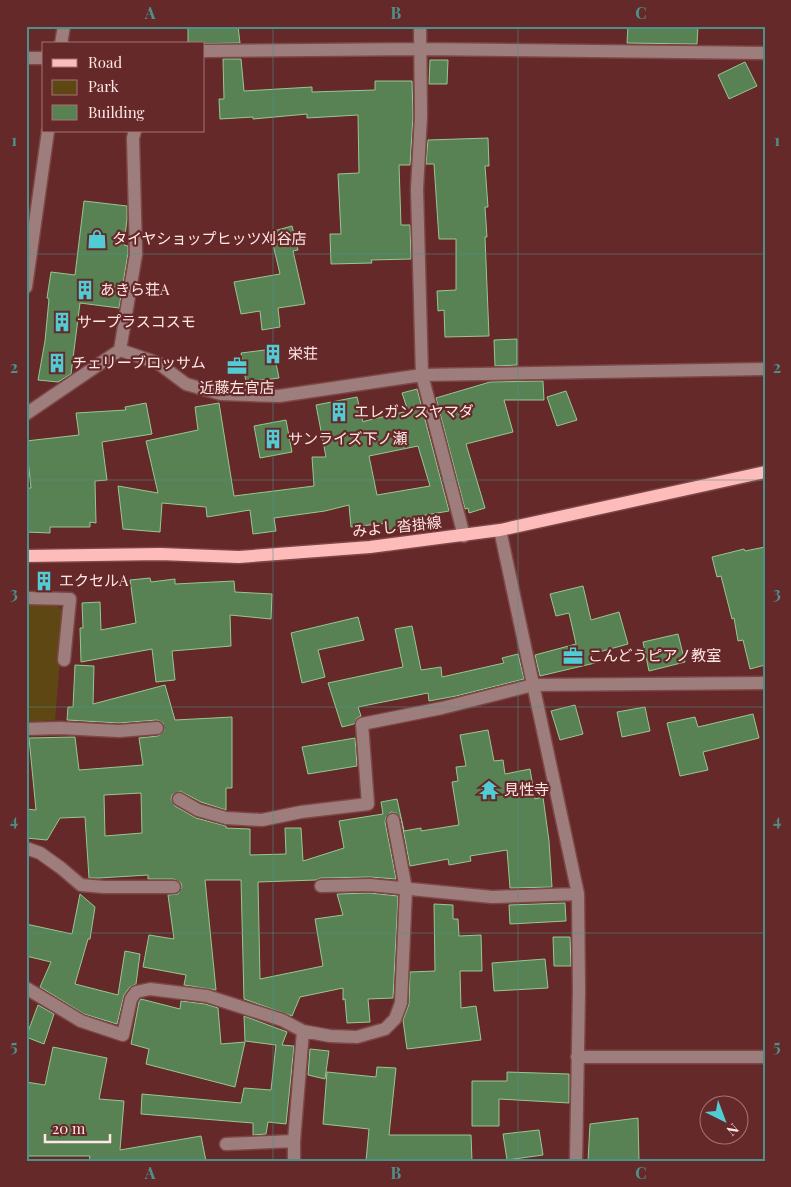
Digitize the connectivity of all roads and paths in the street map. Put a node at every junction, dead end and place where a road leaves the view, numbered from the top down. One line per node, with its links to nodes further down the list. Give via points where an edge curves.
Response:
1 (64, 26): 3 (street)
2 (420, 26): 4 (street)
3 (61, 42)
4 (420, 49): 5 (street); 6 (street); 14 (street, via 417,189)
5 (205, 51)
6 (765, 52)
7 (26, 58): 8 (street)
8 (42, 58)
9 (48, 132): 11 (street)
10 (135, 132): 12 (street, via 136,254)
11 (26, 288)
12 (120, 350): 14 (street, via 158,363 186,384 221,394 279,396); 15 (street)
13 (765, 369): 14 (street)
14 (422, 375): 18 (street)
15 (26, 414)
16 (765, 472): 17 (main road, みよし沓掛線)
17 (500, 530): 18 (main road, みよし沓掛線); 23 (street)
18 (464, 536): 19 (main road, みよし沓掛線, via 239,557 160,554)
19 (26, 556)
20 (26, 598): 21 (street, via 70,598)
21 (64, 660)
22 (765, 683): 23 (street)
23 (533, 685): 26 (street, via 362,724 368,804 262,820 226,818 198,810); 32 (street)
24 (157, 728): 25 (street, via 119,731)
25 (26, 729)
26 (178, 799)
27 (393, 820): 31 (street)
28 (26, 848): 30 (street, via 40,853 81,885)
29 (321, 886): 31 (street, via 370,885)
30 (174, 887)
31 (406, 889): 32 (street, via 492,897); 34 (street, via 401,1003 395,1019 385,1029 358,1037)
32 (578, 894): 36 (street)
33 (26, 988): 34 (street, via 81,1021 123,1036 131,999 136,992 150,989 207,996 282,1020)
34 (303, 1031): 37 (street)
35 (765, 1057): 36 (street)
36 (577, 1058): 40 (street)
37 (294, 1140): 38 (street); 39 (street)
38 (226, 1144)
39 (294, 1161)
40 (576, 1161)

